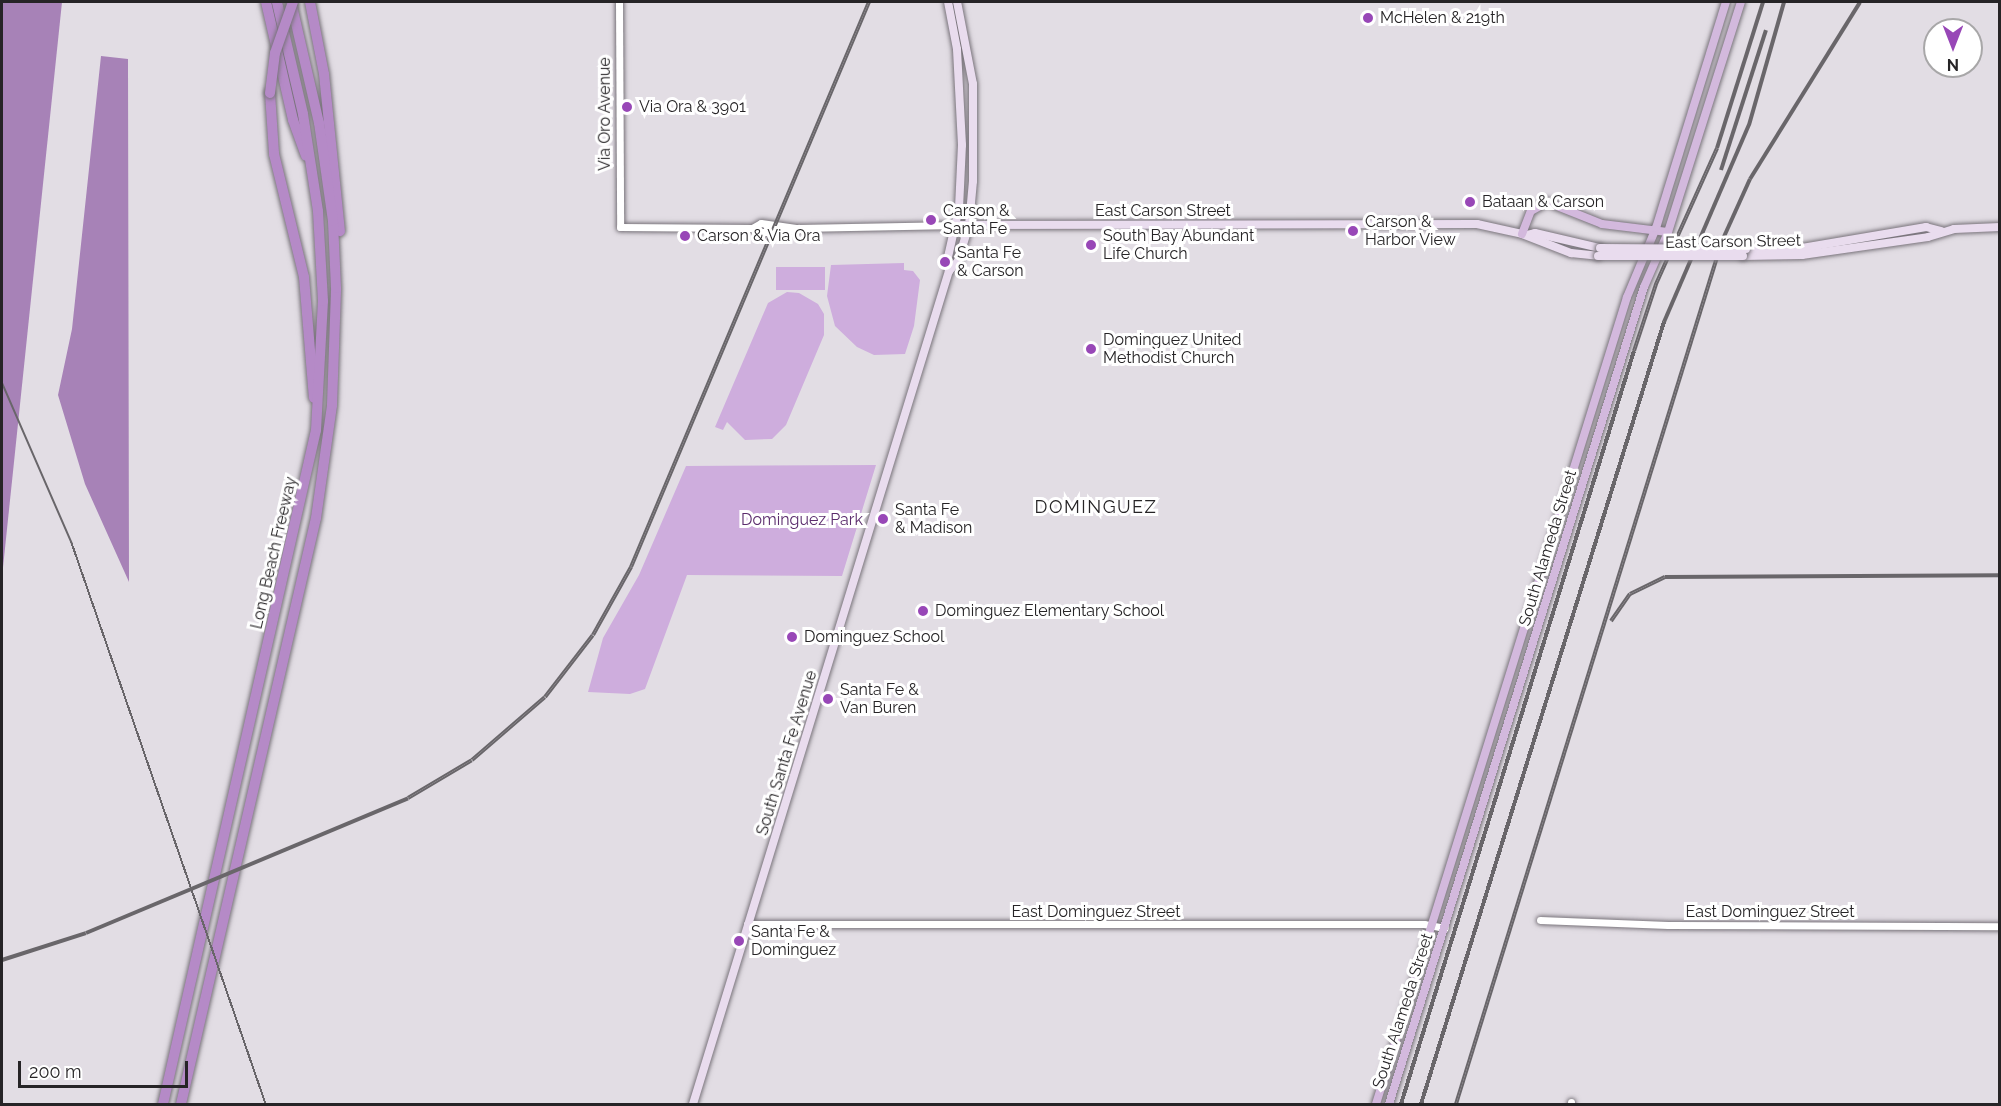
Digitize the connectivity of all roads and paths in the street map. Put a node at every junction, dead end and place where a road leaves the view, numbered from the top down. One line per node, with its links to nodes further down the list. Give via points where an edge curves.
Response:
1 (266, 2): 12 (highway, via 293,120)
2 (278, 2): 12 (highway, Long Beach Freeway)
3 (292, 2): 21 (highway, Long Beach Freeway, via 324,153); 22 (highway, bridge, via 275,53 270,93 274,154 304,278)
4 (303, 2): 11 (highway)
5 (310, 2): 11 (highway)
6 (619, 2): 16 (street, Via Oro Avenue)
7 (948, 2): 13 (main road, South Santa Fe Avenue, via 956,33 961,94)
8 (957, 2): 14 (main road, South Santa Fe Avenue, via 974,96)
9 (1726, 2): 17 (main road, South Alameda Street)
10 (1741, 2): 18 (main road, South Alameda Street)
11 (326, 90): 21 (highway, via 339,207 342,268)
12 (314, 179): 22 (highway, Long Beach Freeway, via 323,301)
13 (957, 225): 14 (main road, East Carson Street); 16 (street, East Carson Street, via 798,228 776,223 752,228); 20 (main road, South Santa Fe Avenue, via 948,257)
14 (969, 225): 19 (main road, East Carson Street, via 1477,224); 20 (main road, South Santa Fe Avenue, via 958,261)
15 (2000, 226): 19 (main road, East Carson Street, bridge, via 1941,231 1926,227 1802,248 1744,253 1599,252 1535,233)
16 (620, 227)
17 (1656, 228): 18 (main road); 19 (main road, via 1608,225 1547,202 1531,211); 25 (main road, South Alameda Street, via 1627,297)
18 (1668, 232): 27 (main road, South Alameda Street, via 1644,287)
19 (1524, 234)
20 (949, 271): 24 (main road, South Santa Fe Avenue)
21 (336, 288): 29 (highway, Long Beach Freeway, via 332,405 316,518)
22 (316, 429): 28 (highway, Long Beach Freeway)
23 (1540, 920): 26 (street, East Dominguez Street, via 1686,925)
24 (747, 924): 25 (street, East Dominguez Street); 30 (main road, South Santa Fe Avenue)
25 (1434, 925): 27 (street, East Dominguez Street); 31 (main road, South Alameda Street)
26 (2000, 926)
27 (1445, 928): 32 (main road, South Alameda Street)
28 (163, 1104)
29 (182, 1104)
30 (693, 1104)
31 (1376, 1104)
32 (1389, 1104)

